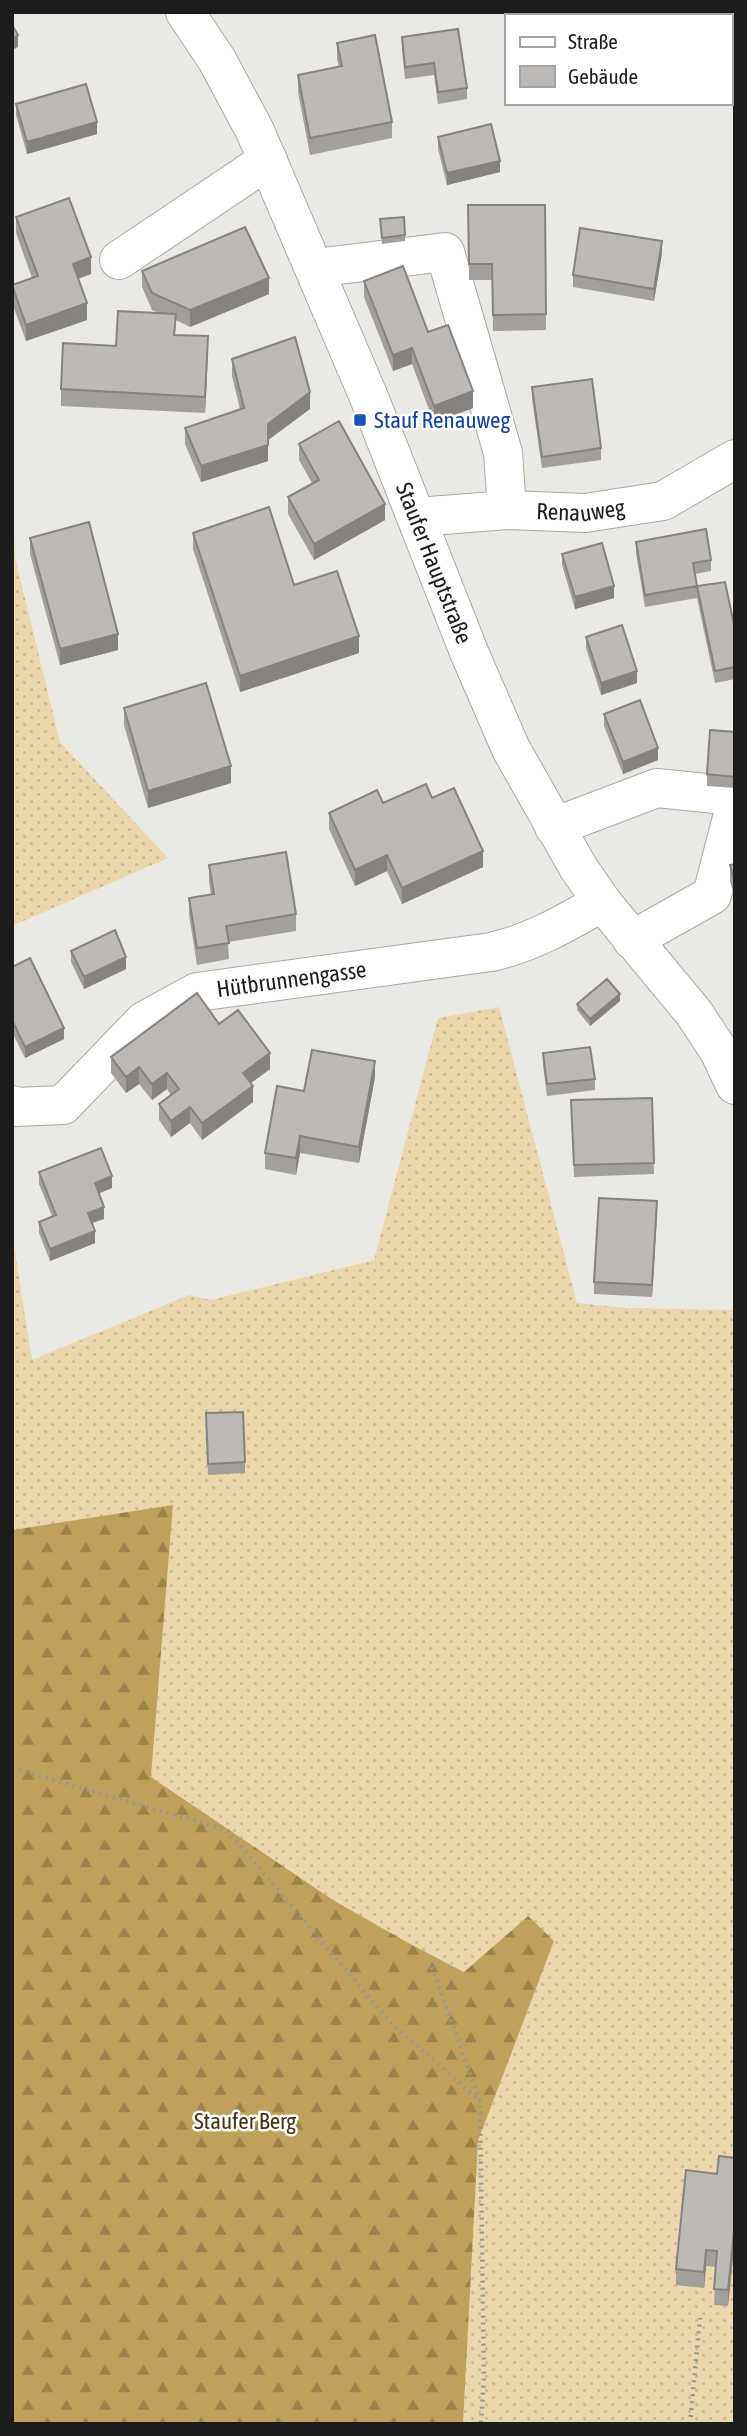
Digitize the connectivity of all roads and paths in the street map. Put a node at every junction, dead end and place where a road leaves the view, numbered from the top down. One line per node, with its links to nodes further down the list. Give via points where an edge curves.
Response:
1 (185, 12): 2 (street, Staufer Hauptstraße, via 236,93)
2 (268, 160): 3 (street); 4 (street, Staufer Hauptstraße)
3 (119, 260)
4 (315, 268): 6 (street, via 445,252 503,453); 7 (street, Staufer Hauptstraße)
5 (735, 459): 6 (street, Renauweg, via 663,501 586,513)
6 (507, 510): 7 (street, Renauweg)
7 (417, 517): 10 (street, Staufer Hauptstraße, via 492,707)
8 (735, 796): 10 (street, via 657,788)
9 (735, 806): 12 (street, via 712,895)
10 (554, 827): 11 (street, Staufer Hauptstraße)
11 (602, 902): 12 (street, Staufer Hauptstraße); 14 (street, Hütbrunnengasse, via 547,934 491,952 197,992 144,1021 63,1105)
12 (632, 940): 13 (street, Staufer Hauptstraße, via 694,1013)
13 (735, 1085)
14 (12, 1105)
15 (12, 1768): 17 (path, via 227,1830 390,2022)
16 (432, 1966): 17 (path)
17 (480, 2101): 19 (path)
18 (700, 2318): 20 (path)
19 (481, 2424)
20 (690, 2424)

